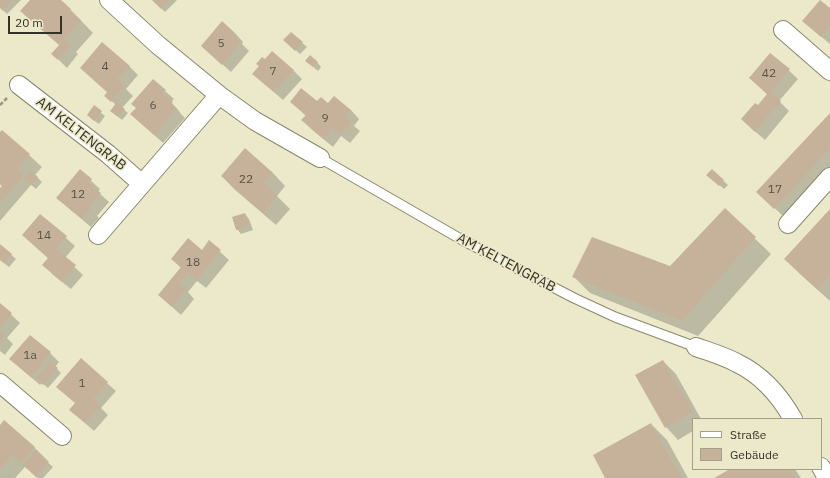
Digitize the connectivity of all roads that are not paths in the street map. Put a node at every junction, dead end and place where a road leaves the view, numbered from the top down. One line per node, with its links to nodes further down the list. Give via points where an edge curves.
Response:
1 (109, 0): 5 (street, AM KELTENGRAB)
2 (783, 30): 3 (street)
3 (830, 71)
4 (19, 85): 8 (street, AM KELTENGRAB, via 102,149)
5 (219, 96): 6 (street, AM KELTENGRAB, via 255,121); 8 (street)
6 (320, 158): 11 (lane, AM KELTENGRAB, via 464,241 574,298 615,317)
7 (830, 177): 9 (street)
8 (142, 184): 10 (street)
9 (788, 224)
10 (98, 235)
11 (696, 348): 13 (street, AM KELTENGRAB, via 738,363 758,376 773,389)
12 (0, 383): 14 (street)
13 (792, 418)
14 (62, 436)
15 (822, 469): 16 (street)
16 (827, 478)

